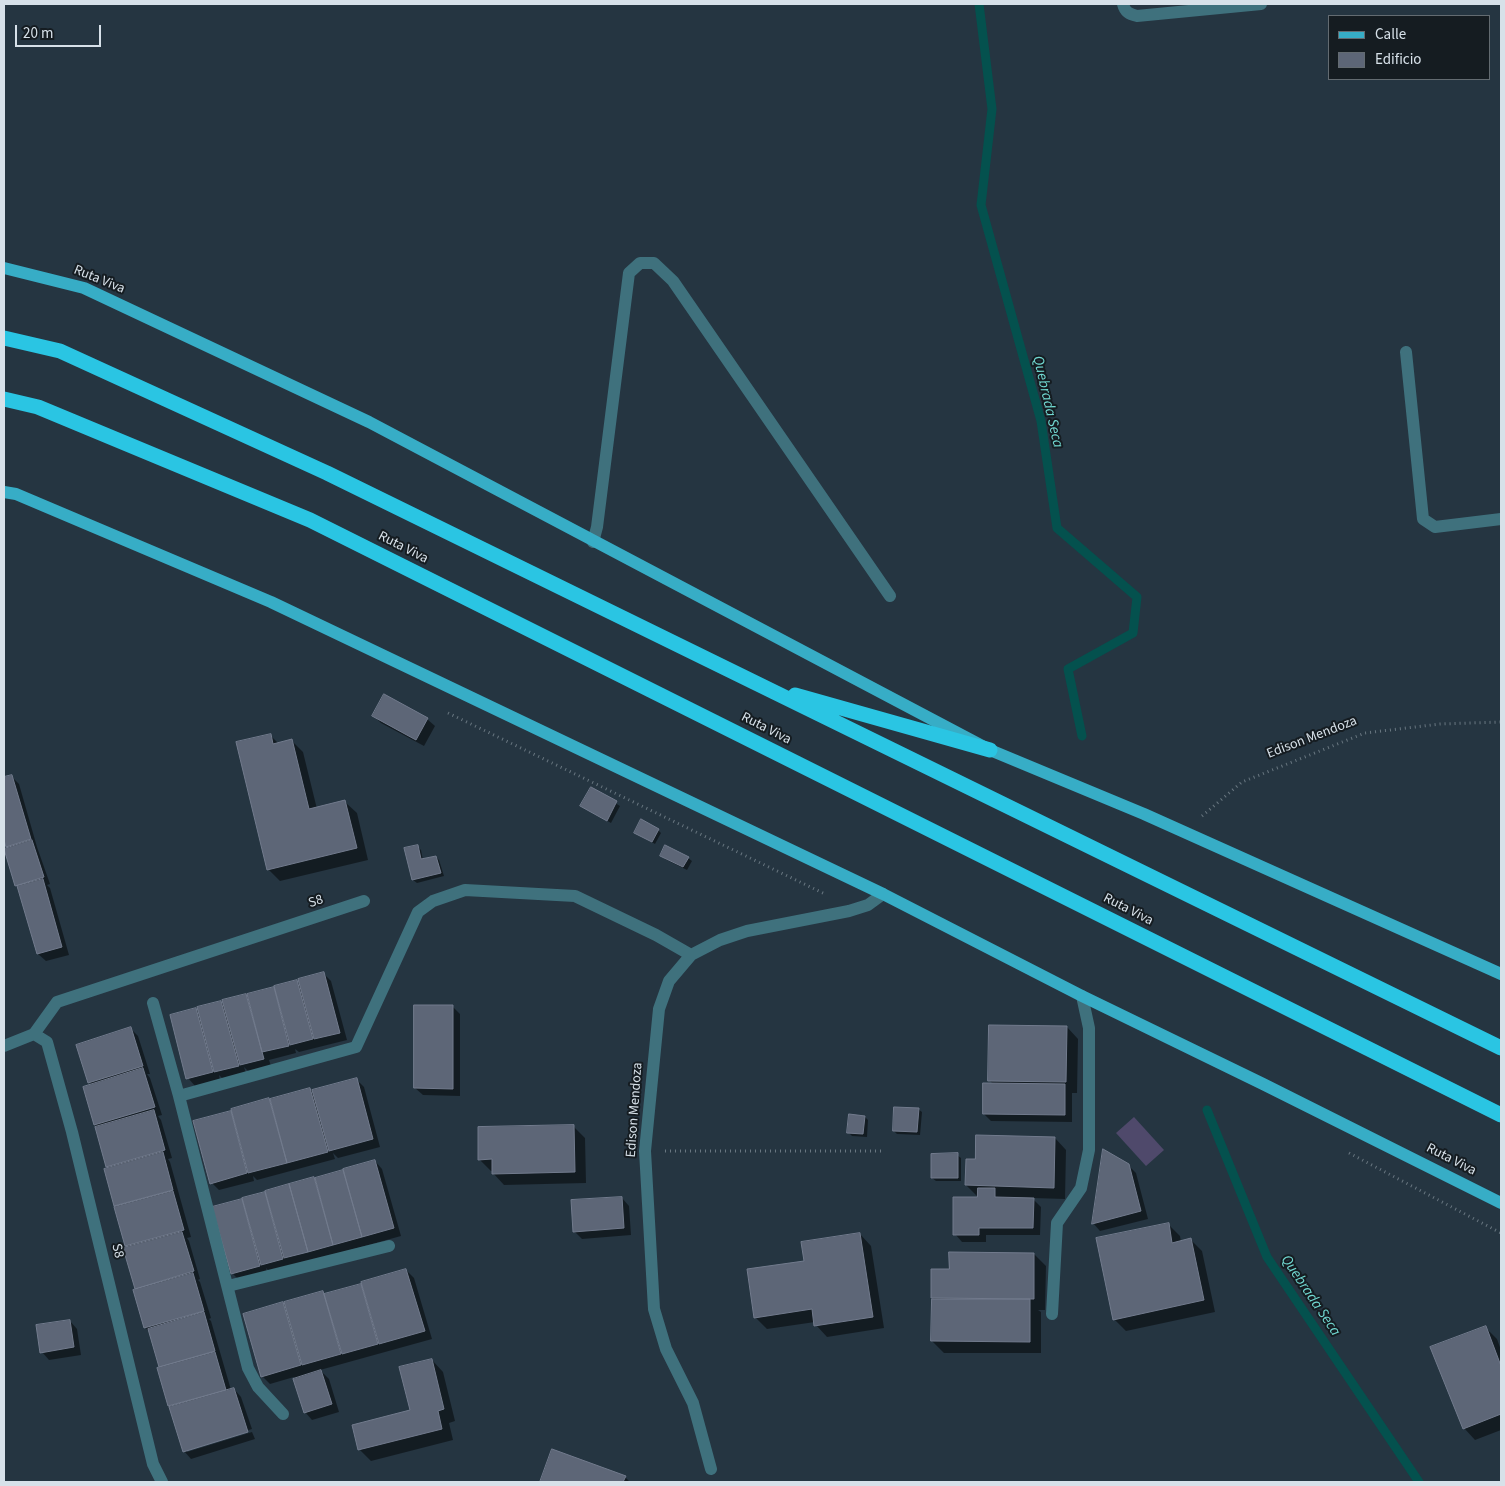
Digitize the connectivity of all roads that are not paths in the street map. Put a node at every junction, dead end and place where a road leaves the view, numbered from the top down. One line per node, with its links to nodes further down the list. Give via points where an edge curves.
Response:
1 (1123, 4): 2 (street, via 1130,14 1146,16)
2 (1261, 4)
3 (4, 268): 9 (main road, Ruta Viva, via 84,288 369,422)
4 (4, 338): 11 (highway, via 60,351 318,469)
5 (1406, 352): 8 (street, via 1423,519 1435,527)
6 (4, 399): 23 (highway, Ruta Viva, via 38,407 310,520)
7 (4, 492): 13 (main road, Ruta Viva, via 270,602)
8 (1501, 519)
9 (593, 542): 10 (street, via 629,273 640,263 654,263 673,281); 12 (main road, Ruta Viva)
10 (890, 596)
11 (758, 684): 12 (highway); 21 (highway)
12 (990, 750): 16 (main road, Ruta Viva, via 1184,832)
13 (883, 894): 15 (street, Edison Mendoza, via 856,909 747,931); 17 (main road, Ruta Viva)
14 (364, 902): 19 (street, S8, via 57,1002)
15 (691, 955): 22 (street, via 575,896 465,890 433,901 418,912 356,1048); 29 (street, Edison Mendoza, via 669,981 659,1009 645,1151 654,1309 666,1349 693,1403)
16 (1501, 974)
17 (1082, 996): 24 (main road, Ruta Viva); 27 (street, via 1089,1028 1089,1150 1081,1188 1057,1223)
18 (153, 1003): 22 (street)
19 (34, 1034): 20 (street); 30 (street, S8, via 47,1042 153,1464)
20 (4, 1046)
21 (1501, 1048)
22 (179, 1096): 26 (street)
23 (1501, 1115)
24 (1501, 1203)
25 (389, 1246): 26 (street)
26 (228, 1286): 28 (street, via 248,1368 258,1387)
27 (1052, 1314)
28 (282, 1414)
29 (711, 1469)
30 (162, 1482)

